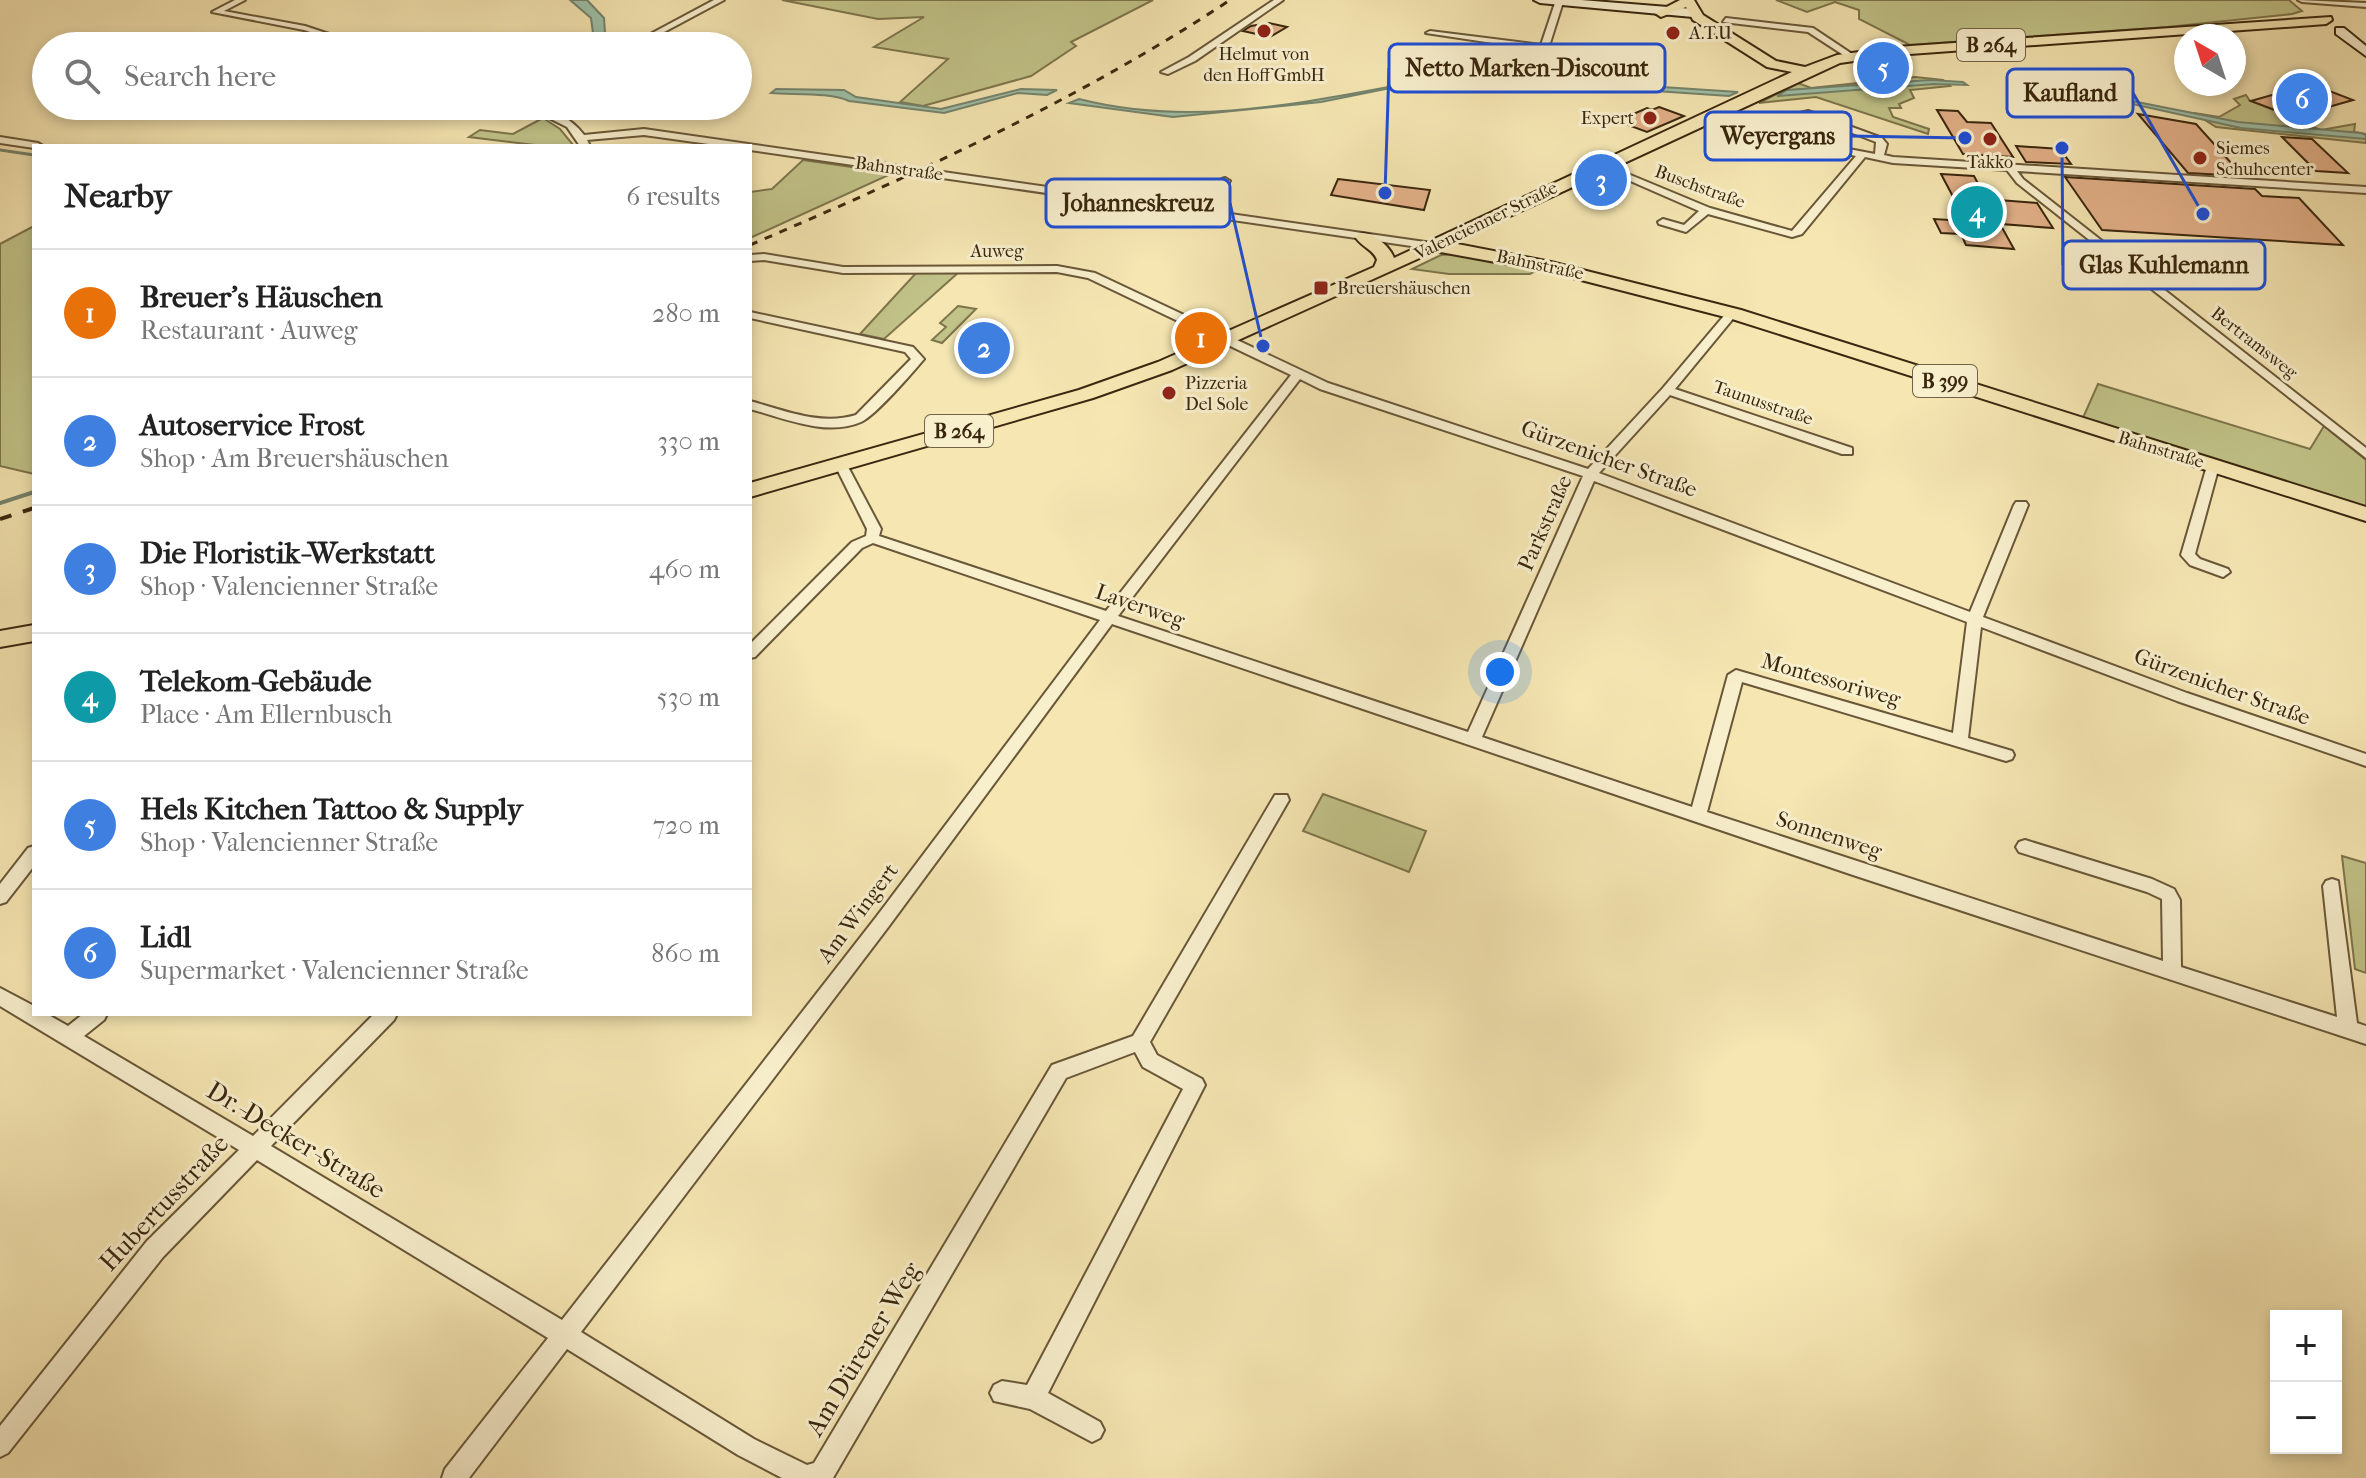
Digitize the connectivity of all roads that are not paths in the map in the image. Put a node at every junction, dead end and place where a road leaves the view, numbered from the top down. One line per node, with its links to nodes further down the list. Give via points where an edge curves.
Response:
1 (241, 0): 15 (street, via 216,12)
2 (720, 0): 16 (street)
3 (1279, 0): 23 (street)
4 (1540, 0): 6 (main road)
5 (2302, 0): 8 (street); 11 (main road)
6 (1559, 2): 9 (main road); 18 (street)
7 (1690, 5): 9 (main road); 13 (main road)
8 (2366, 5)
9 (1661, 13): 13 (main road)
10 (1726, 20): 20 (street, via 1810,30)
11 (2326, 20): 12 (main road, Valencienner Straße / B 264); 14 (main road)
12 (2295, 24): 14 (main road, Valencienner Straße / B 264); 20 (main road, Valencienner Straße / B 264)
13 (1710, 25): 21 (main road)
14 (2340, 31): 19 (main road)
15 (319, 32)
16 (659, 32)
17 (1430, 33): 18 (street)
18 (1544, 48): 24 (street)
19 (2366, 52)
20 (1851, 56): 22 (main road, Valencienner Straße / B 264)
21 (1772, 64): 22 (main road); 25 (main road)
22 (1805, 71): 25 (main road, Valencienner Straße / B 264)
23 (1165, 72)
24 (1537, 73)
25 (1786, 80): 26 (main road, Valencienner Straße / B 264)
26 (1720, 110): 39 (street); 41 (main road, Valencienner Straße / B 264)
27 (1805, 113): 40 (street, via 1879,140)
28 (561, 120): 29 (street)
29 (566, 122): 30 (street); 34 (street)
30 (626, 133): 31 (street); 34 (street)
31 (662, 134): 32 (street); 36 (street)
32 (640, 136): 34 (street); 35 (street)
33 (0, 140): 37 (street)
34 (584, 142)
35 (608, 144)
36 (730, 144)
37 (32, 145)
38 (752, 147): 46 (street, Bahnstraße)
39 (1862, 155): 40 (street); 45 (street, Buschstraße, via 1798,232 1789,234)
40 (1879, 158): 42 (street)
41 (1601, 166): 45 (street, Buschstraße); 47 (main road, Valencienner Straße / B 264)
42 (2010, 168): 44 (street); 61 (street, Bertramsweg)
43 (1225, 181): 46 (street)
44 (2366, 190)
45 (1706, 210): 48 (street, via 1686,229)
46 (1203, 214): 49 (street, Bahnstraße)
47 (1484, 222): 50 (main road, Valencienner Straße / B 264); 52 (main road, via 1481,237)
48 (1663, 222)
49 (1364, 238): 50 (street, Bahnstraße); 53 (main road, via 1383,252)
50 (1432, 246): 52 (main road, Bahnstraße / B 399); 53 (main road, Valencienner Straße / B 264)
51 (752, 258): 56 (street, Auweg, via 843,270 1075,271)
52 (1531, 262): 54 (main road, Bahnstraße / B 399)
53 (1381, 271): 56 (main road, Valencienner Straße / B 264)
54 (1732, 313): 58 (street, Parkstraße); 63 (main road, Bahnstraße / B 399)
55 (752, 315): 59 (street, via 909,349 918,359 851,422 832,424)
56 (1231, 339): 57 (street, Gürzenicher Straße); 62 (main road, Valencienner Straße / B 264, via 1119,384)
57 (1297, 375): 64 (street, Gürzenicher Straße); 71 (street, Am Wingert)
58 (1668, 390): 60 (street, Taunusstraße); 64 (street, Parkstraße)
59 (752, 405)
60 (1847, 451)
61 (2366, 454)
62 (841, 465): 65 (main road, Valencienner Straße / B 264); 68 (street, via 874,529)
63 (2213, 466): 67 (main road, Bahnstraße / B 399); 69 (street, Bahnstraße, via 2188,555)
64 (1590, 475): 70 (street, Gürzenicher Straße); 75 (street, Parkstraße)
65 (752, 489)
66 (2021, 505): 70 (street)
67 (2366, 514)
68 (872, 538): 71 (street, Laverweg); 74 (street, via 857,545)
69 (2223, 572)
70 (1975, 618): 76 (street); 78 (street, Gürzenicher Straße)
71 (1108, 619): 75 (street, Laverweg); 95 (street, Am Wingert)
72 (32, 633): 73 (main road)
73 (0, 639)
74 (752, 651)
75 (1472, 741): 80 (street, Sonnenweg)
76 (1960, 741): 77 (street); 80 (street, Montessoriweg, via 1736,675)
77 (2006, 755)
78 (2366, 760)
79 (1281, 800): 93 (street)
80 (1698, 816): 85 (street, Sonnenweg)
81 (2025, 847): 85 (street, via 2168,894)
82 (32, 856): 84 (street)
83 (2332, 886): 91 (street, Sonnenweg)
84 (0, 897)
85 (2172, 971): 91 (street, Sonnenweg)
86 (0, 996): 87 (street, Dr.-Decker-Straße)
87 (32, 1014)
88 (35, 1016): 92 (street, Dr.-Decker-Straße)
89 (95, 1016): 92 (street)
90 (385, 1016): 94 (street, Hubertusstraße)
91 (2357, 1032)
92 (70, 1036): 94 (street, Dr.-Decker-Straße)
93 (1140, 1042): 95 (street, Am Dürener Weg, via 1059,1071 822,1473 793,1473); 97 (street, via 1150,1061 1195,1085)
94 (254, 1148): 95 (street, Dr.-Decker-Straße); 99 (street, Hubertusstraße, via 125,1284)
95 (563, 1335): 100 (street, Am Wingert)
96 (1002, 1393): 97 (street)
97 (1033, 1398): 98 (street)
98 (1092, 1430)
99 (0, 1445)
100 (454, 1478)

